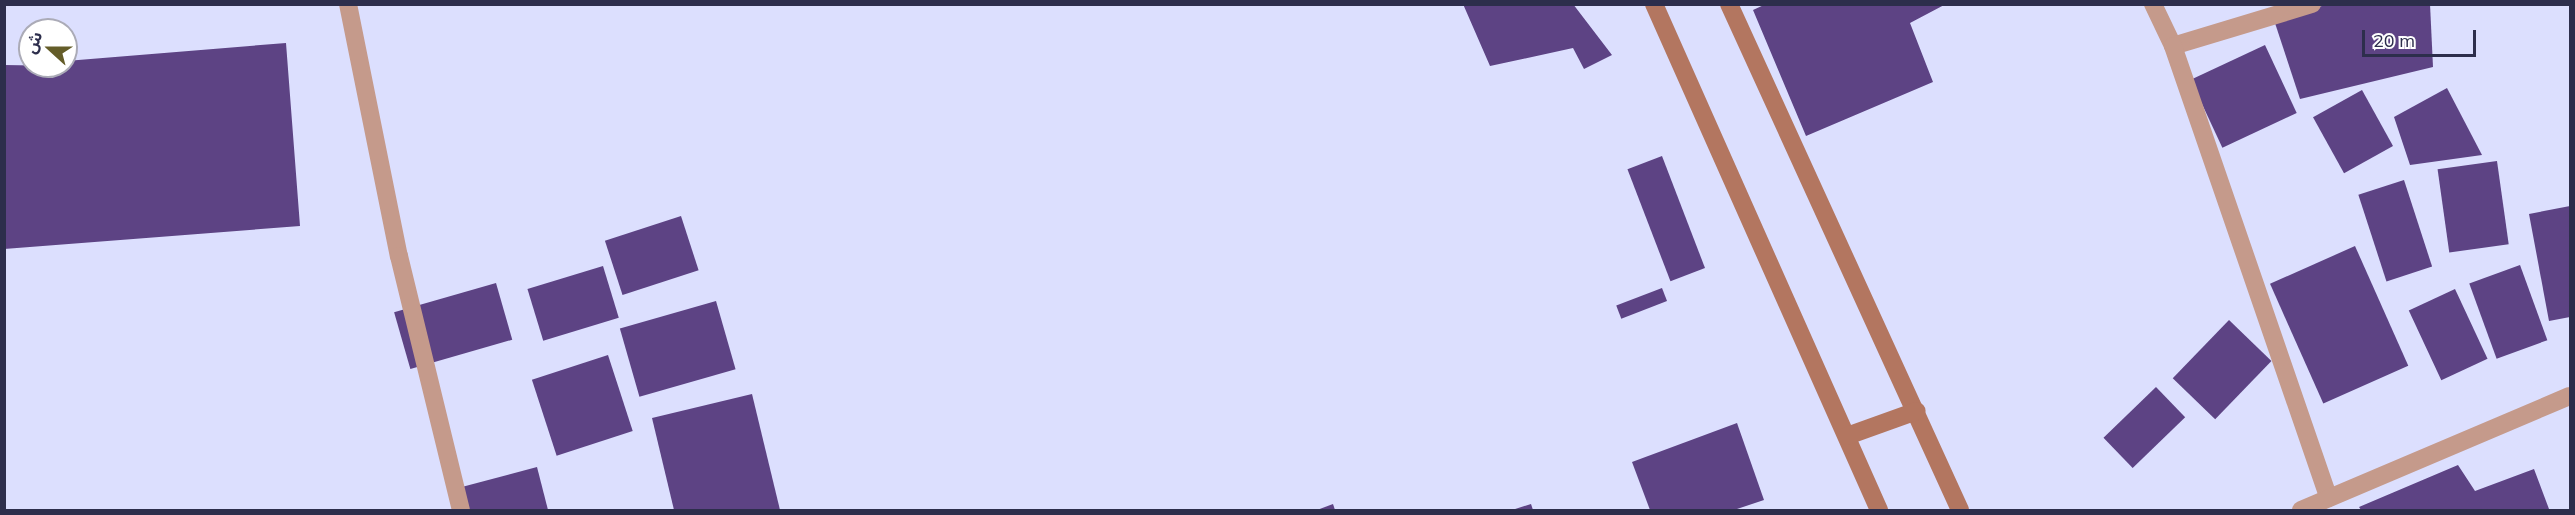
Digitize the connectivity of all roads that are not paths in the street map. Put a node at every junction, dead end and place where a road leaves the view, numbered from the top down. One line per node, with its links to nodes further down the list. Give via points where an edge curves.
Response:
1 (348, 4): 11 (street, via 399,256)
2 (1654, 4): 9 (main road)
3 (1729, 4): 8 (main road)
4 (2153, 4): 6 (street)
5 (2312, 4): 6 (street)
6 (2173, 46): 10 (street)
7 (2571, 396): 10 (street)
8 (1917, 411): 9 (main road); 13 (main road)
9 (1847, 436): 12 (main road)
10 (2330, 498): 14 (street)
11 (461, 510)
12 (1879, 510)
13 (1960, 510)
14 (2301, 510)

